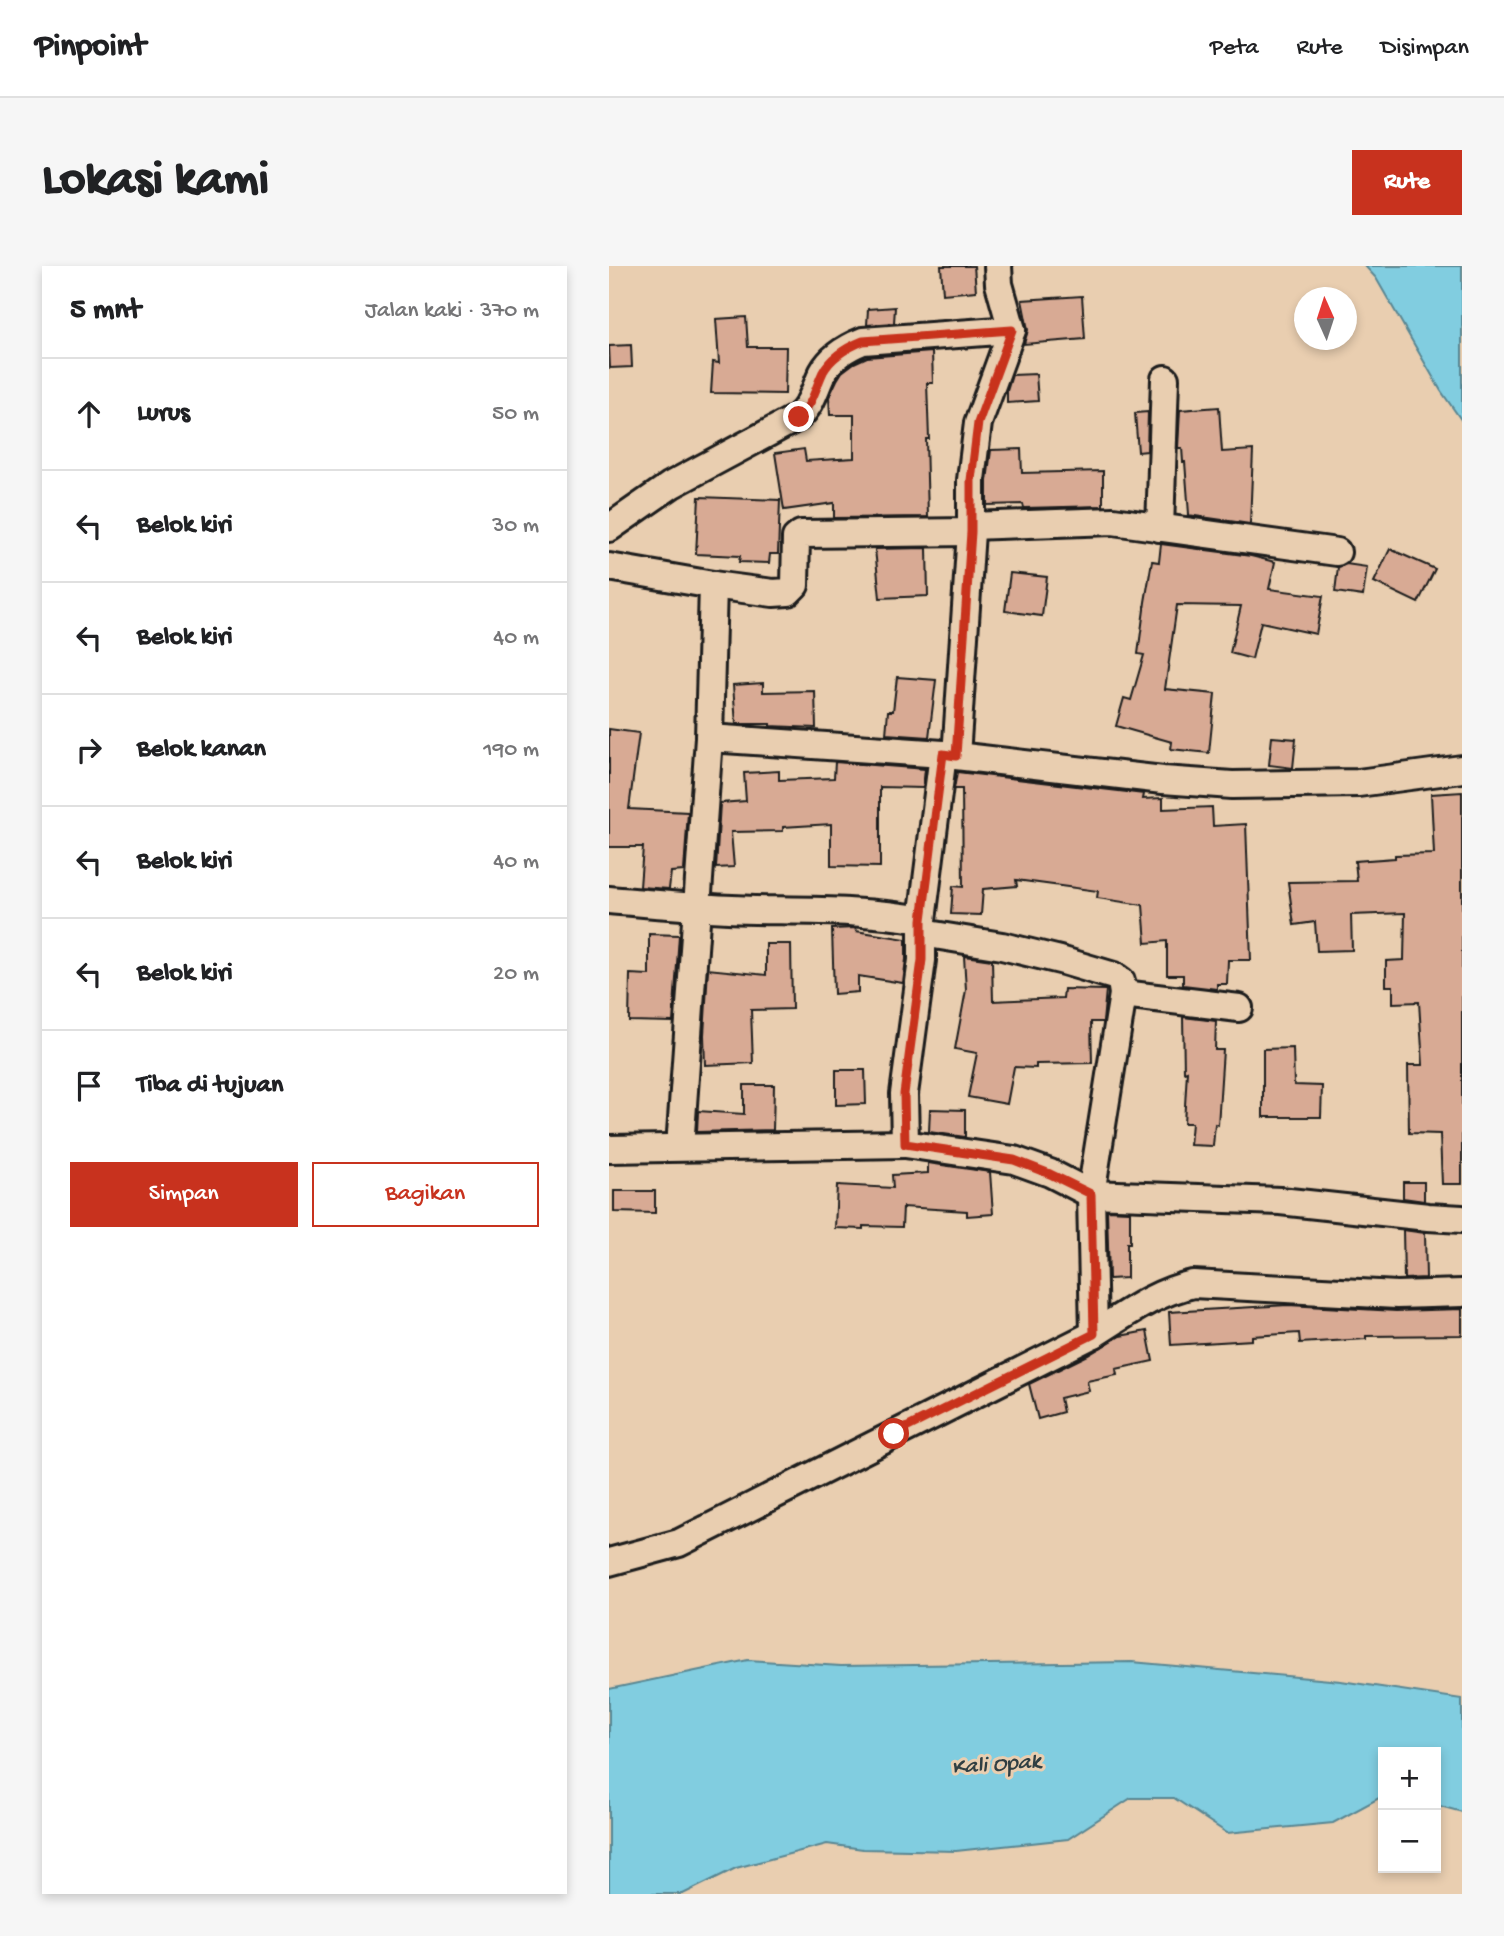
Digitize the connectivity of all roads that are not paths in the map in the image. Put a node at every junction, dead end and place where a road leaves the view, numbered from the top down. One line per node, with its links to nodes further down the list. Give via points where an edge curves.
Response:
1 (998, 266): 2 (street)
2 (1012, 330): 4 (street, via 863,341 850,346 825,369 808,409 799,417 671,485); 6 (street, via 978,423)
3 (1164, 379): 5 (street)
4 (609, 528)
5 (1160, 528): 6 (street, via 1113,521); 7 (street)
6 (970, 529): 9 (street, via 801,534 796,538 795,585 788,592); 11 (street)
7 (1337, 552)
8 (609, 567): 9 (street)
9 (713, 585): 10 (street)
10 (709, 738): 11 (street); 14 (street)
11 (950, 755): 12 (street, via 1232,785 1357,783); 15 (street)
12 (1462, 769)
13 (609, 900): 14 (street)
14 (697, 906): 15 (street, via 896,915); 19 (street)
15 (922, 926): 16 (street, via 1114,976 1121,981); 18 (street, via 922,960 904,1094)
16 (1123, 995): 17 (street); 21 (street)
17 (1239, 1008)
18 (905, 1144): 19 (street); 21 (street, via 1014,1160)
19 (680, 1147): 20 (street)
20 (609, 1149)
21 (1091, 1194): 22 (street, via 1280,1201); 24 (street)
22 (1462, 1219)
23 (1462, 1293): 24 (street, via 1397,1295 1193,1284 1155,1296)
24 (1094, 1334): 25 (street, via 680,1543)
25 (609, 1562)

